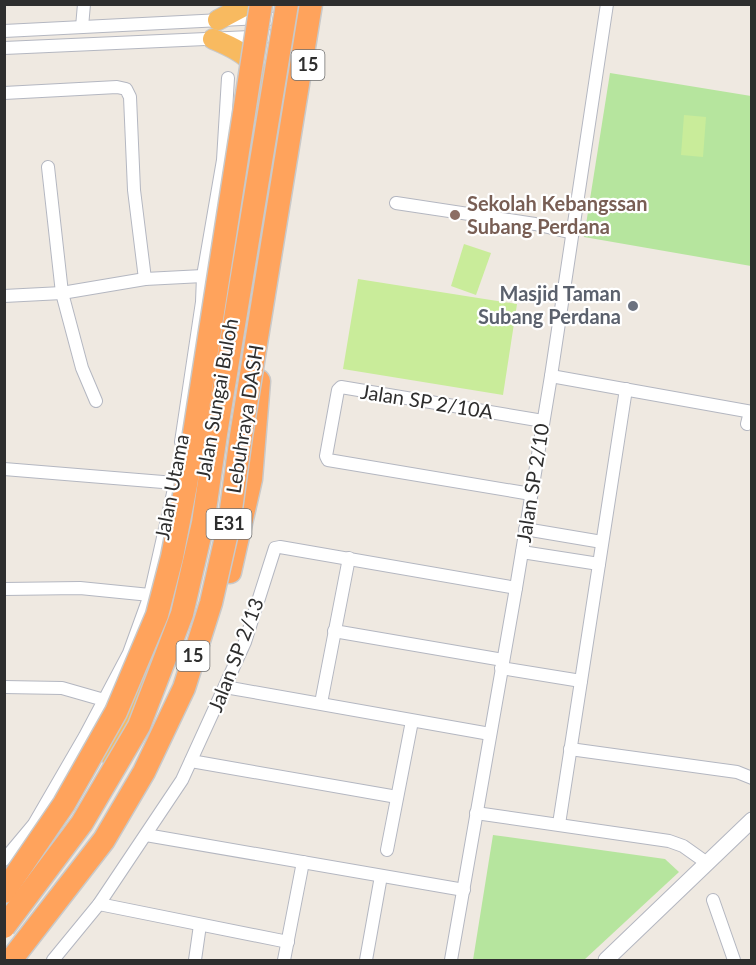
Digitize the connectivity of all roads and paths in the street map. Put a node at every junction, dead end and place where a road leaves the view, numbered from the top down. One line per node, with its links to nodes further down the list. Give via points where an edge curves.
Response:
1 (84, 4): 6 (street)
2 (248, 4): 7 (highway)
3 (314, 4): 9 (highway, Jalan Sungai Buloh / 15); 14 (highway, Jalan Sungai Buloh / 15); 31 (highway, Lebuhraya DASH / E31, bridge, via 241,436)
4 (607, 4): 17 (street, Jalan SP 2/10)
5 (276, 14): 7 (street); 7 (street); 9 (street, 15); 9 (street, via 295,39); 13 (highway, Jalan Sungai Buloh / 15); 63 (highway, bridge, via 172,557 157,615 116,712 64,804); 69 (highway, Lebuhraya DASH / E31, bridge, via 203,523 182,614 139,726 82,823)
6 (82, 27): 7 (street); 8 (street)
7 (216, 30): 10 (street); 13 (highway, via 252,63 259,76)
8 (4, 31)
9 (310, 35): 14 (highway, Jalan Sungai Buloh / 15)
10 (4, 48)
11 (228, 78): 18 (street, Jalan Utama, via 223,160)
12 (4, 93): 19 (street, via 126,89 130,97 134,190)
13 (263, 111): 66 (highway, Jalan Sungai Buloh / 15, via 201,493 152,666 114,751 61,842)
14 (299, 126): 22 (highway, Jalan Sungai Buloh / 15)
15 (48, 167): 20 (street)
16 (396, 203): 17 (street)
17 (573, 233): 23 (street, Jalan SP 2/10)
18 (203, 276): 19 (street); 29 (street, Jalan Utama)
19 (145, 279): 20 (street)
20 (62, 293): 21 (street); 25 (street, via 82,368)
21 (4, 296)
22 (262, 338): 31 (highway, Jalan Sungai Buloh / 15); 67 (highway, bridge, via 251,479 218,627 174,742 118,841)
23 (551, 376): 24 (street); 27 (street, Jalan SP 2/10)
24 (626, 389): 26 (street); 33 (street)
25 (96, 401)
26 (750, 416)
27 (543, 421): 30 (street, Jalan SP 2/10); 30 (street, Jalan SP 2/10A, via 341,387 326,456 328,460)
28 (4, 469): 29 (street)
29 (175, 483): 39 (street, Jalan Utama)
30 (531, 494): 32 (street, Jalan SP 2/10)
31 (230, 524): 67 (highway, Lebuhraya DASH / E31, bridge, via 211,603 184,687 144,772 104,840); 71 (highway, Jalan Sungai Buloh / 15, via 205,627 159,740 101,845)
32 (525, 529): 33 (street); 34 (street, Jalan SP 2/10)
33 (602, 542): 36 (street)
34 (522, 552): 36 (street); 37 (street, Jalan SP 2/10)
35 (349, 558): 37 (street, Jalan SP 2/13); 40 (street); 44 (street, Jalan SP 2/13, via 275,548 245,642)
36 (599, 564): 42 (street)
37 (516, 588): 41 (street, Jalan SP 2/10)
38 (4, 590): 39 (street, via 91,588)
39 (150, 595): 45 (street, Jalan Utama, via 129,653)
40 (334, 631): 41 (street); 46 (street)
41 (502, 664): 42 (street); 48 (street, Jalan SP 2/10)
42 (581, 681): 49 (street)
43 (4, 687): 45 (street, via 62,688)
44 (225, 687): 46 (street); 50 (street, Jalan SP 2/13)
45 (104, 700): 58 (street, Jalan Utama, via 34,824)
46 (321, 704): 47 (street)
47 (412, 721): 48 (street); 52 (street)
48 (490, 735): 53 (street, Jalan SP 2/10)
49 (570, 748): 51 (street, via 737,772); 55 (street)
50 (191, 761): 52 (street); 56 (street, Jalan SP 2/13)
51 (752, 778)
52 (397, 797): 57 (street)
53 (476, 813): 55 (street); 62 (street, Jalan SP 2/10)
54 (752, 820): 60 (street)
55 (559, 824): 60 (street, via 669,841)
56 (146, 835): 59 (street); 65 (street, Jalan SP 2/13)
57 (387, 850)
58 (4, 860)
59 (303, 862): 61 (street); 70 (street)
60 (707, 863): 77 (street)
61 (381, 876): 62 (street); 75 (street)
62 (464, 890): 76 (street, Jalan SP 2/10)
63 (4, 892)
64 (713, 900): 78 (street)
65 (99, 904): 68 (street); 72 (street, Jalan SP 2/13)
66 (4, 915)
67 (42, 920): 71 (highway, Lebuhraya DASH / E31, bridge)
68 (200, 925): 70 (street); 73 (street)
69 (4, 927)
70 (288, 942): 74 (street)
71 (12, 960)
72 (53, 960)
73 (195, 960)
74 (284, 960)
75 (366, 960)
76 (451, 960)
77 (606, 960)
78 (734, 960)

